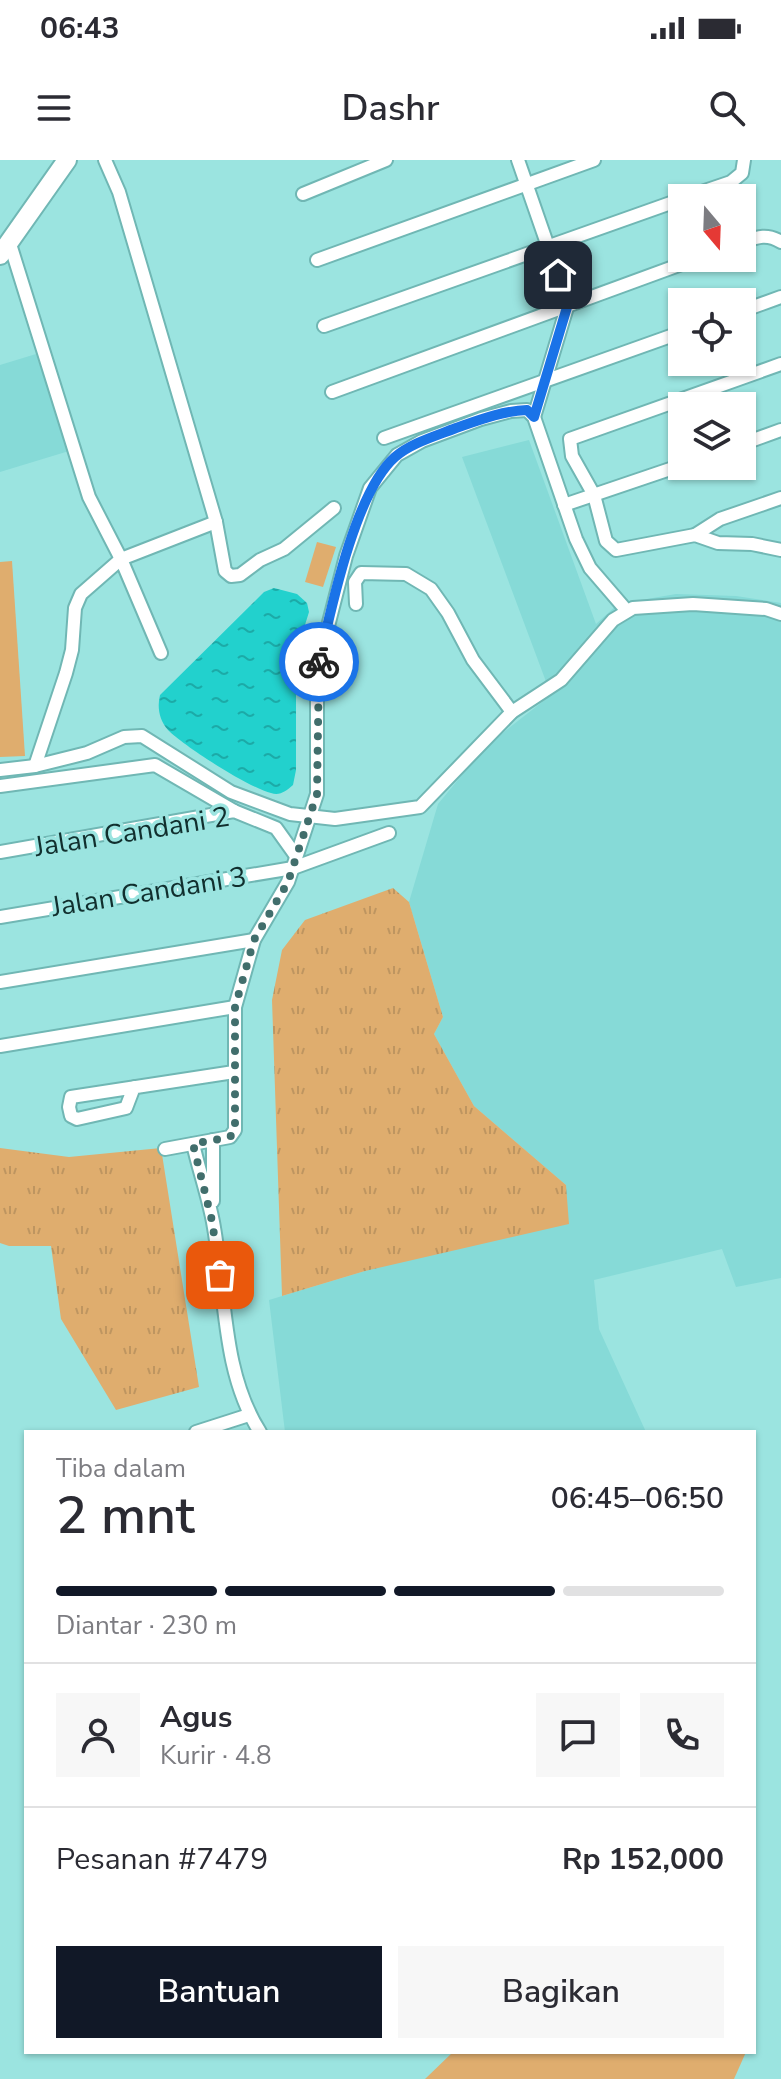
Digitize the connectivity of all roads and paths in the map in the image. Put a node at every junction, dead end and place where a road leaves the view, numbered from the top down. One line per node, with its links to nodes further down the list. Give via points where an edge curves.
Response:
1 (105, 160): 34 (street, via 119,192)
2 (386, 160): 9 (street)
3 (518, 160): 8 (street)
4 (594, 160): 8 (street)
5 (63, 163): 14 (street)
6 (743, 166): 7 (street)
7 (725, 184)
8 (527, 185): 13 (street); 15 (street)
9 (303, 194)
10 (668, 203): 13 (street)
11 (756, 237): 12 (street)
12 (781, 242)
13 (547, 245): 18 (street); 20 (street)
14 (5, 250): 37 (street, via 89,497)
15 (317, 260)
16 (668, 269): 18 (street)
17 (781, 297): 19 (street)
18 (568, 304): 23 (street); 24 (street)
19 (756, 306)
20 (324, 326)
21 (668, 337): 23 (street)
22 (781, 364): 30 (street, via 570,439)
23 (547, 381): 25 (street); 27 (street)
24 (332, 392)
25 (534, 417): 32 (street); 47 (street, via 527,410 511,411 422,441 397,455 370,488 317,669 317,794)
26 (781, 430): 28 (street)
27 (384, 438)
28 (756, 439)
29 (668, 470): 30 (street)
30 (588, 497): 32 (street); 35 (street, via 616,550)
31 (781, 498): 35 (street, via 720,519)
32 (564, 505): 39 (street, via 590,568)
33 (334, 508): 34 (street, via 284,549 240,575 225,571)
34 (216, 522): 37 (street)
35 (695, 535): 36 (street)
36 (781, 550)
37 (121, 559): 41 (street); 43 (street, via 81,594 75,608 72,650)
38 (356, 604): 42 (street, via 355,582 361,573 406,574 431,589)
39 (627, 611): 40 (street, via 693,604); 42 (street, via 561,680)
40 (781, 614)
41 (161, 653)
42 (512, 712): 47 (street, via 420,807)
43 (35, 766): 44 (street); 47 (street, via 142,736 231,792)
44 (0, 770)
45 (0, 786): 46 (street, via 155,765)
46 (234, 811): 49 (street, Jalan Candani 2); 50 (street, Jalan Candani 2, via 276,828)
47 (310, 818): 50 (street)
48 (389, 833): 50 (street, Jalan Candani 3)
49 (0, 852)
50 (294, 862): 51 (street, Jalan Candani 3); 52 (street)
51 (0, 917)
52 (254, 940): 53 (street); 54 (street)
53 (0, 982)
54 (235, 1007): 55 (street); 56 (street)
55 (0, 1046)
56 (234, 1072): 57 (street); 58 (street, via 235,1130 230,1137)
57 (134, 1087): 57 (street, via 71,1097 71,1116 126,1108)
58 (213, 1140): 59 (street); 61 (street)
59 (193, 1144): 60 (street); 61 (street)
60 (165, 1149)
61 (212, 1221): 62 (street, via 236,1383)
62 (249, 1415): 63 (street); 64 (street)
63 (202, 1430)
64 (259, 1430)

